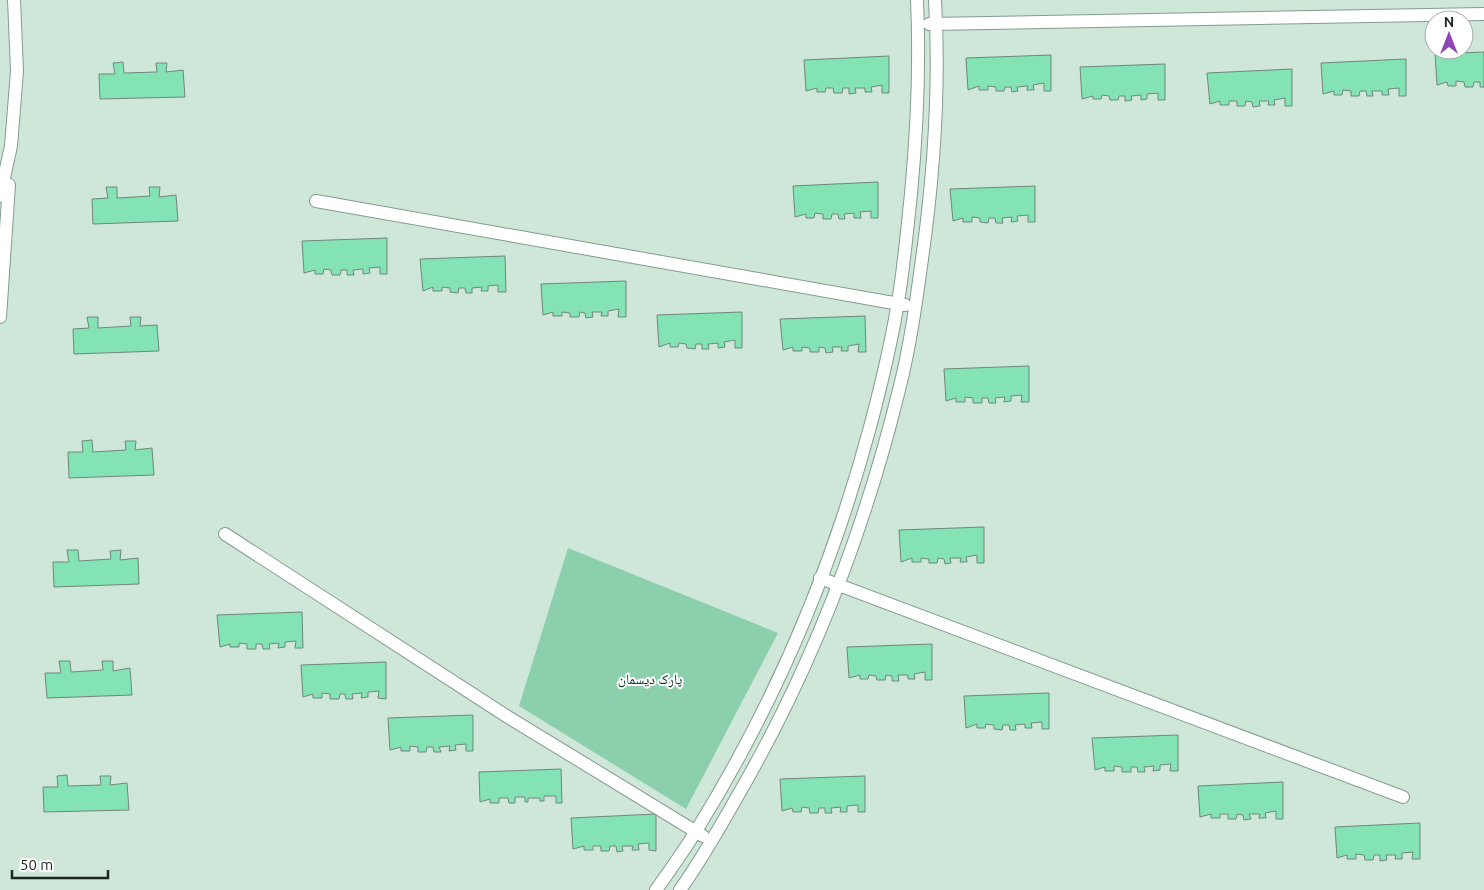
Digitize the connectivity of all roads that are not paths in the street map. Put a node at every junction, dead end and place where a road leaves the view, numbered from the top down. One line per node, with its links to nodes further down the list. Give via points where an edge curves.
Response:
1 (14, 0): 7 (street, via 17,71)
2 (917, 0): 5 (street)
3 (935, 0): 6 (street)
4 (1484, 14): 6 (street)
5 (918, 24): 6 (street); 10 (street, via 917,130)
6 (936, 24): 11 (street, via 936,131)
7 (11, 146): 8 (street); 12 (street)
8 (0, 196)
9 (316, 201): 10 (street)
10 (898, 304): 11 (street); 14 (street, via 854,484)
11 (915, 306): 15 (street, via 899,389 875,480)
12 (0, 317)
13 (225, 534): 17 (street, via 508,717)
14 (820, 578): 15 (street); 17 (street, via 794,645 749,737)
15 (839, 584): 16 (street); 18 (street, via 766,748)
16 (1403, 797)
17 (696, 831): 18 (street); 19 (street)
18 (711, 842): 20 (street)
19 (656, 890)
20 (680, 890)

